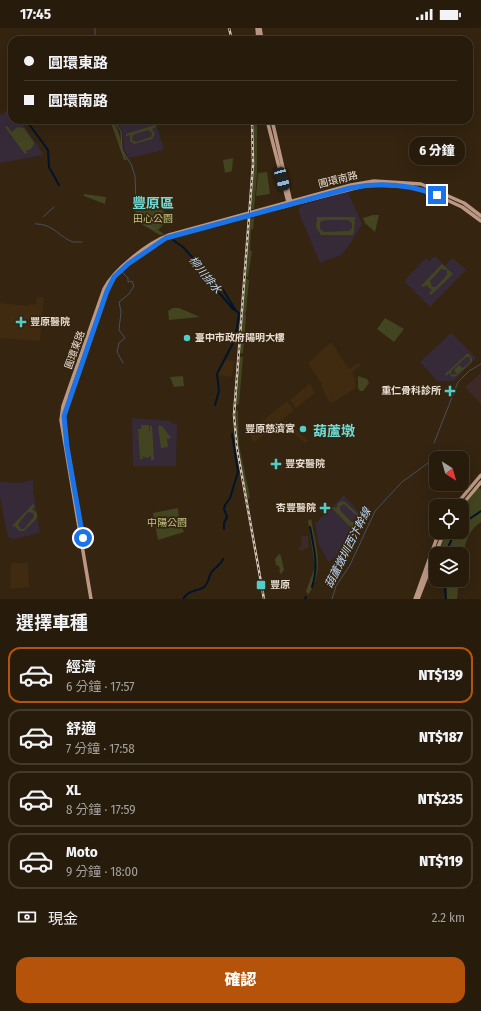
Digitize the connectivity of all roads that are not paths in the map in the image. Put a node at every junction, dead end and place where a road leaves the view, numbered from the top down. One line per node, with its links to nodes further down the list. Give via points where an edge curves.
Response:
1 (268, 124): 3 (main road)
2 (273, 124): 3 (main road)
3 (290, 202): 4 (main road, 圓環南路, via 366,182 405,182 421,184 457,200); 5 (main road, 圓環南路, via 367,185 409,186 462,207); 12 (main road, 圓環東路, via 166,238 119,272 108,287 70,394 64,420)
4 (481, 216)
5 (481, 221)
6 (481, 475): 8 (main road)
7 (481, 482): 9 (main road)
8 (461, 499)
9 (467, 499)
10 (437, 539): 13 (main road)
11 (441, 539): 13 (main road)
12 (92, 599)
13 (417, 599)

